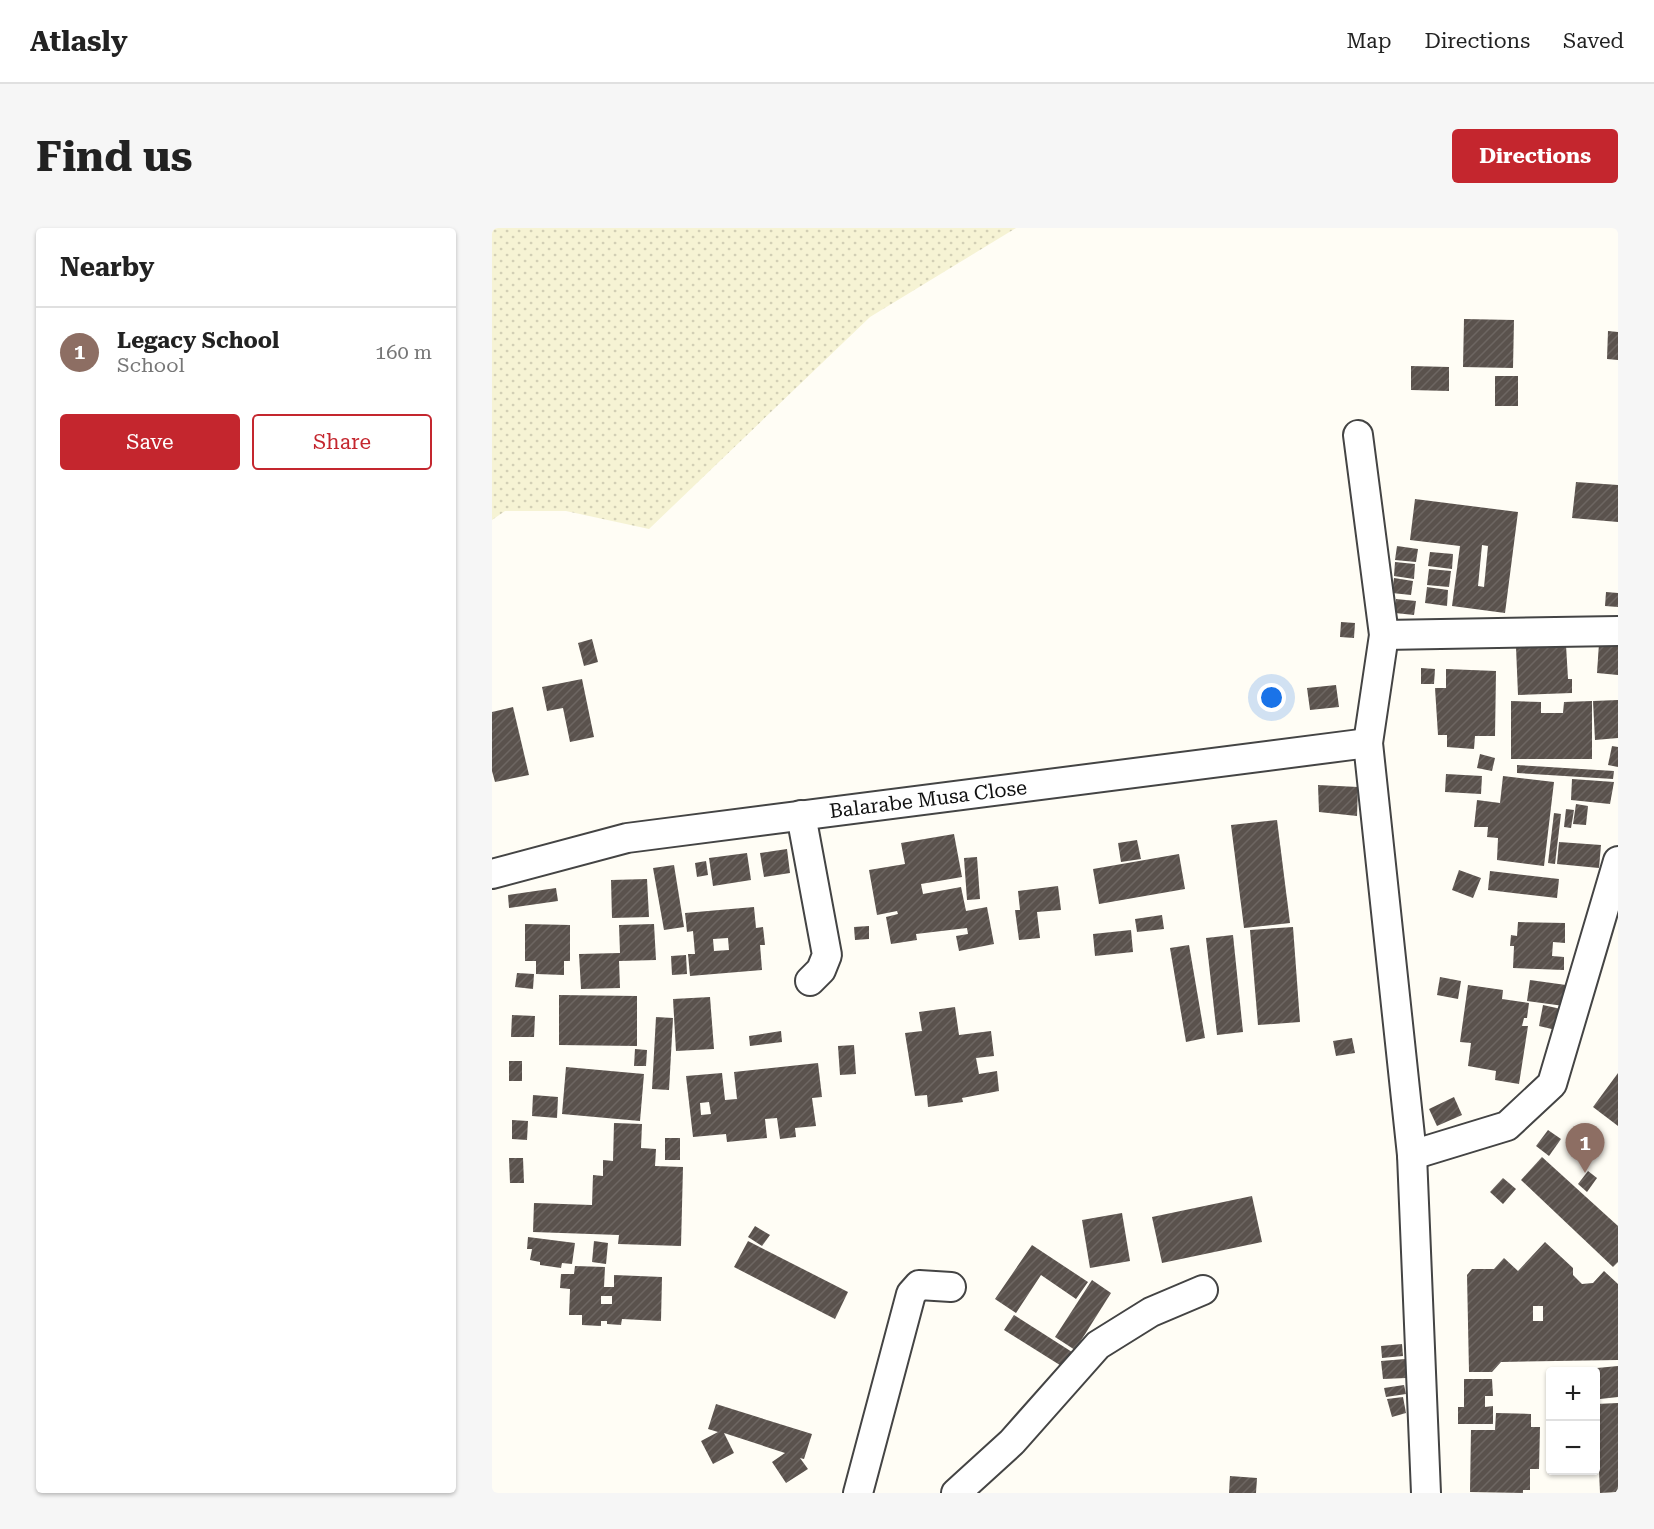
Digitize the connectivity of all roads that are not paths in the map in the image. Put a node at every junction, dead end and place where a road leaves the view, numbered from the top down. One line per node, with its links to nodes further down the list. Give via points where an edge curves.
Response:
1 (1358, 435): 3 (street)
2 (1618, 631): 3 (street)
3 (1384, 635): 4 (street)
4 (1368, 743): 5 (street, Balarabe Musa Close); 9 (street)
5 (801, 815): 7 (street, Balarabe Musa Close, via 627,838); 8 (street, via 827,955 822,970)
6 (1618, 861): 9 (street, via 1552,1084 1507,1126)
7 (492, 874)
8 (810, 981)
9 (1412, 1155): 14 (street)
10 (951, 1287): 12 (street, via 919,1285 911,1294)
11 (1203, 1290): 13 (street, via 1151,1312 1098,1345 1012,1442)
12 (858, 1493)
13 (956, 1493)
14 (1426, 1493)

